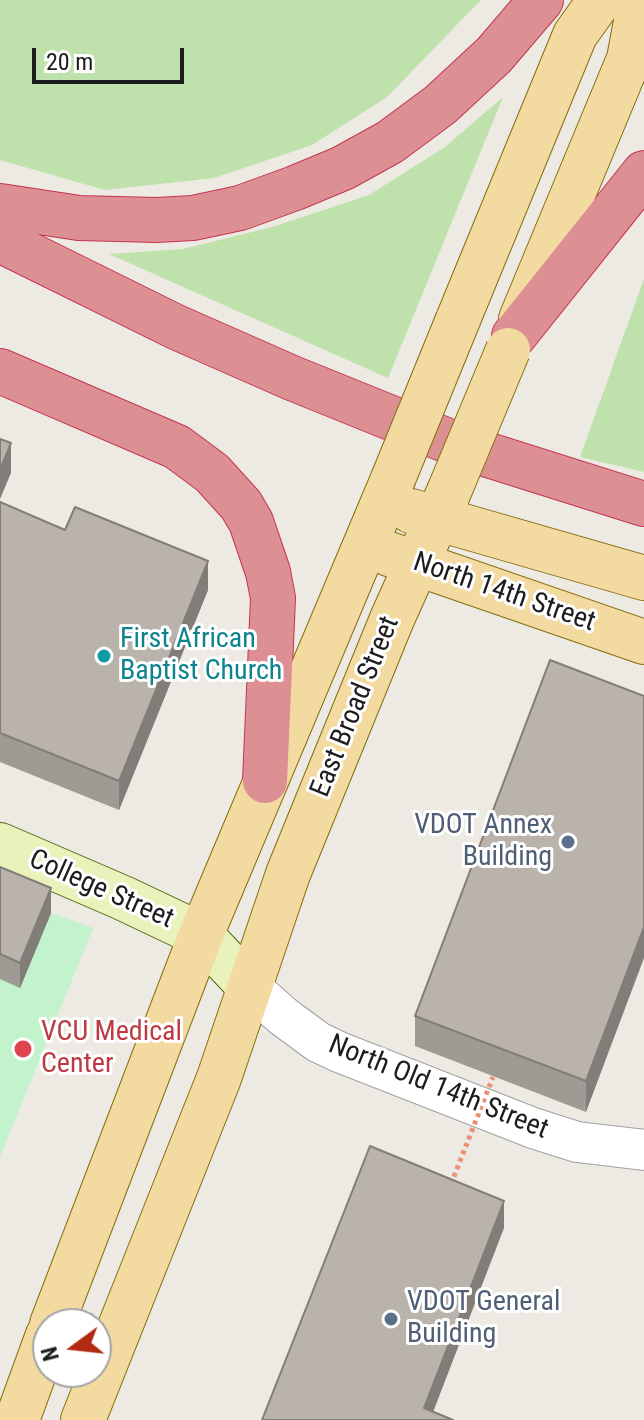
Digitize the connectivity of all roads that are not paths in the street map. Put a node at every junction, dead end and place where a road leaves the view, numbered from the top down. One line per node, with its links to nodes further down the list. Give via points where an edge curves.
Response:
1 (600, 0): 9 (main road, East Broad Street, bridge, via 575,35)
2 (640, 0): 7 (main road, East Broad Street, via 629,59)
3 (539, 3): 5 (highway, via 494,55 390,142 281,193 240,208 156,220 79,218)
4 (644, 173): 7 (highway)
5 (0, 206)
6 (0, 240): 10 (highway, via 292,378 463,447)
7 (511, 343): 11 (main road, East Broad Street, bridge)
8 (0, 371): 16 (highway, via 177,447 212,473 241,505 273,598)
9 (387, 490): 11 (main road, North 14th Street); 12 (main road, East Broad Street)
10 (644, 504)
11 (443, 506): 13 (main road, East Broad Street); 14 (main road, North 14th Street)
12 (364, 545): 13 (main road, North 14th Street); 16 (main road, East Broad Street)
13 (416, 564): 15 (main road, North 14th Street); 19 (main road, East Broad Street, via 288,874)
14 (644, 578)
15 (644, 642)
16 (265, 781): 18 (main road, East Broad Street)
17 (0, 845): 18 (street, College Street)
18 (201, 935): 19 (street); 21 (main road, East Broad Street)
19 (250, 987): 20 (street, North Old 14th Street, via 318,1042 339,1052 533,1128 577,1142); 24 (main road, East Broad Street)
20 (644, 1150)
21 (58, 1308)
22 (32, 1379): 23 (main road)
23 (17, 1420)
24 (83, 1420)

